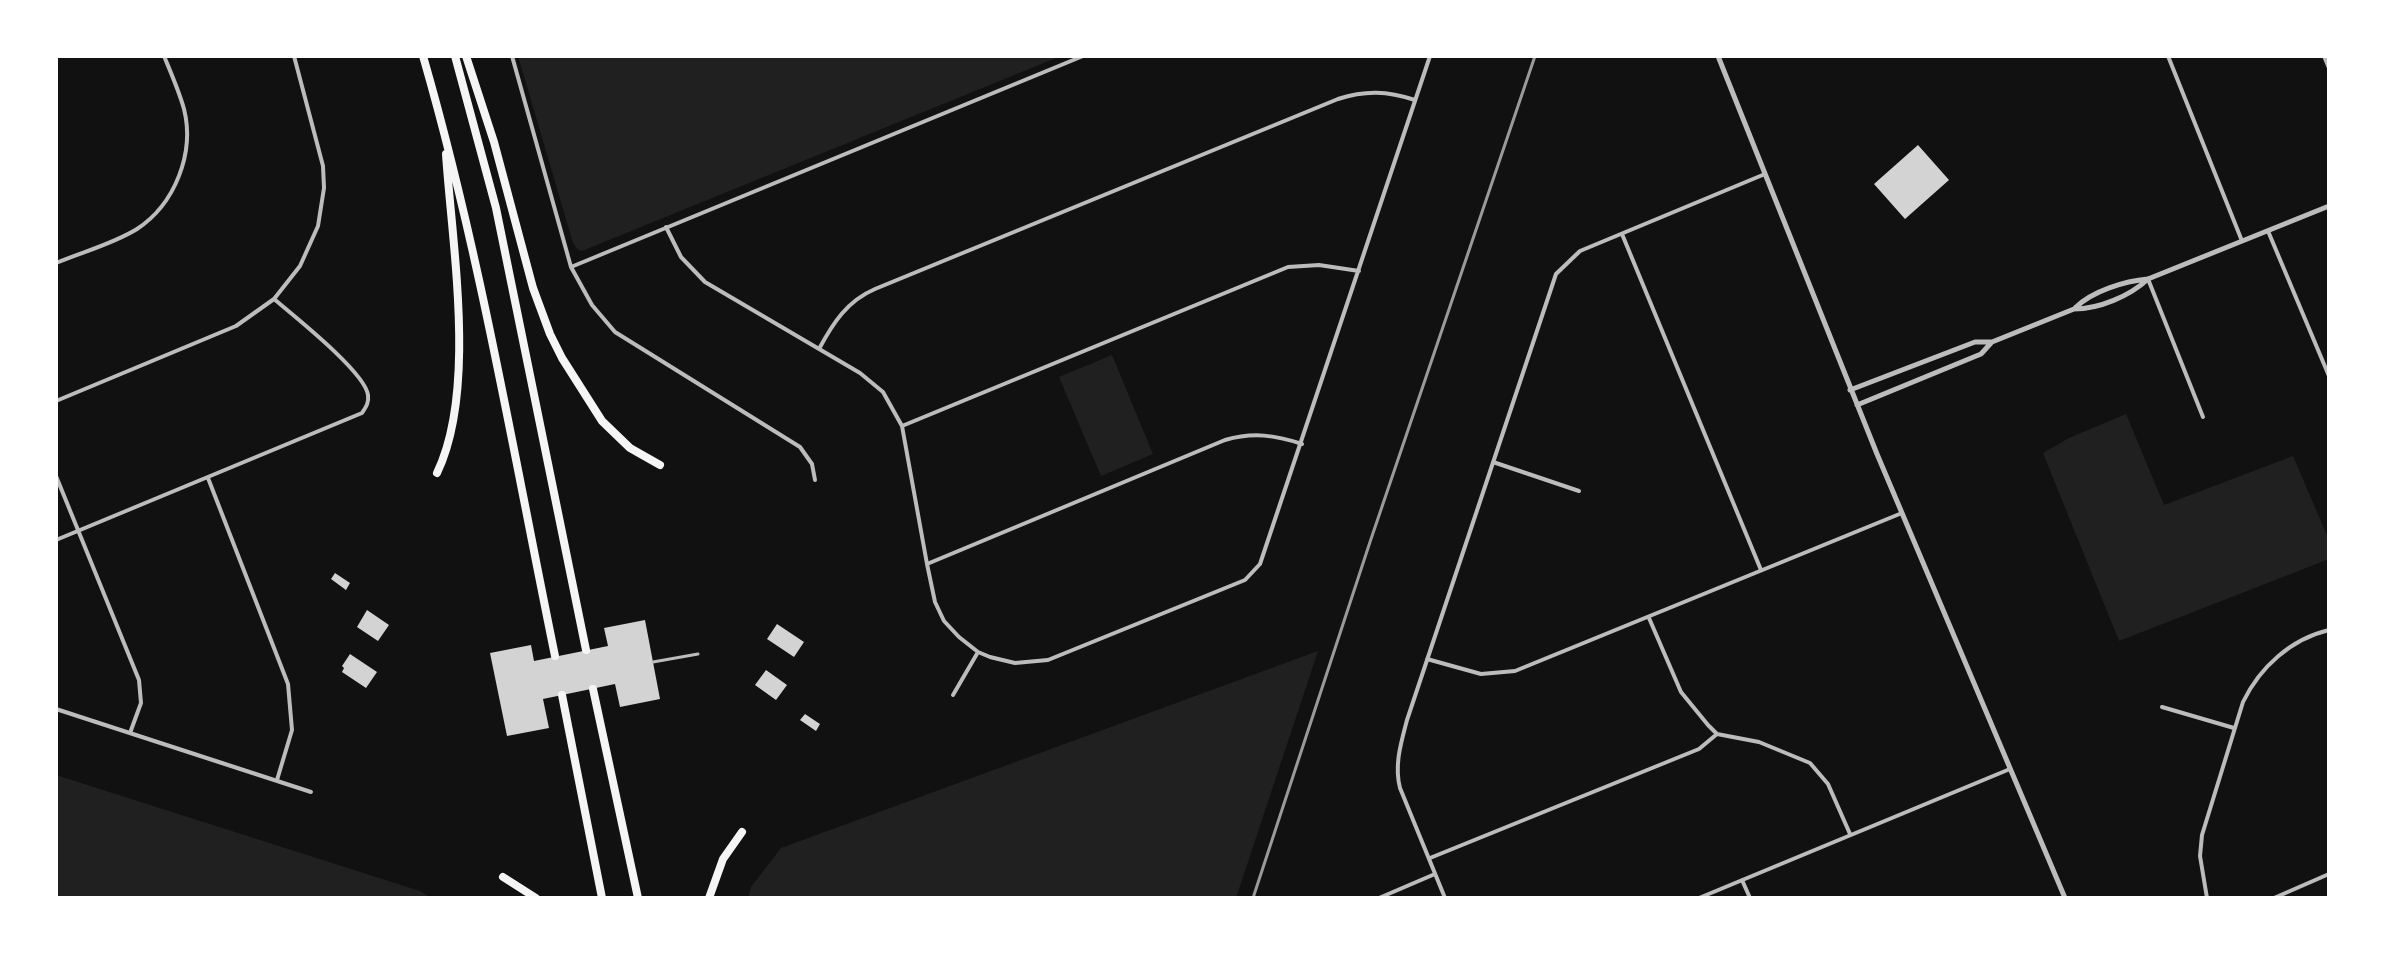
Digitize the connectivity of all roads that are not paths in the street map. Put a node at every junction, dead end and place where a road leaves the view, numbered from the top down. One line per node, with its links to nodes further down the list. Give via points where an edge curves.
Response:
1 (164, 56): 21 (street, via 187,129 175,185 163,205 136,229)
2 (294, 56): 25 (street, via 323,166 322,207 305,256)
3 (423, 56): 14 (highway)
4 (455, 56): 50 (highway, via 499,224)
5 (466, 56): 37 (highway, via 550,334 602,421 630,448)
6 (512, 56): 22 (street)
7 (1083, 56): 17 (street)
8 (1430, 56): 13 (street)
9 (1718, 56): 15 (street)
10 (2168, 56): 20 (street)
11 (2324, 56): 12 (street)
12 (2329, 68)
13 (1415, 100): 23 (street); 28 (street, via 1382,91 1338,99 875,289 847,306)
14 (444, 129): 38 (highway, via 459,331 454,424); 53 (highway)
15 (1765, 174): 19 (street); 30 (street)
16 (2329, 206): 18 (street)
17 (666, 227): 22 (street); 28 (street, via 681,257 705,282)
18 (2268, 231): 20 (street); 29 (street)
19 (1622, 234): 36 (street, via 1572,255 1556,274); 47 (street)
20 (2242, 241): 24 (street)
21 (56, 263)
22 (571, 267): 41 (street, via 615,332 800,447)
23 (1359, 271): 34 (street, via 1288,267); 35 (street)
24 (2148, 279): 26 (street, via 2132,280 2083,300); 26 (street, via 2136,290); 33 (street)
25 (274, 299): 31 (street, via 217,336); 40 (street, via 347,364 365,384 368,401 355,418)
26 (2074, 309): 27 (street)
27 (1992, 342): 30 (street, via 1975,342); 32 (street, via 1981,354)
28 (819, 349): 34 (street, via 874,383)
29 (2329, 376)
30 (1850, 390): 32 (street)
31 (56, 401)
32 (1857, 405): 43 (street)
33 (2203, 417)
34 (902, 426): 46 (street)
35 (1302, 444): 46 (street, via 1265,434 1225,440); 51 (street, via 1263,558 1245,580 1048,660 1015,663)
36 (1493, 462): 42 (street); 54 (street)
37 (660, 465)
38 (437, 473)
39 (56, 476): 44 (street)
40 (208, 478): 44 (street); 65 (street, via 288,684 292,730)
41 (815, 480)
42 (1579, 491)
43 (1902, 513): 47 (street); 64 (street)
44 (79, 531): 45 (street); 62 (street, via 139,680 141,703)
45 (56, 540)
46 (927, 564): 51 (street, via 944,621)
47 (1761, 570): 48 (street)
48 (1649, 618): 54 (street, via 1503,674 1481,674); 63 (street, via 1681,692)
49 (2329, 630): 61 (street, via 2290,647 2267,667 2247,695)
50 (586, 650)
51 (978, 652): 58 (street)
52 (698, 654): 55 (street)
53 (555, 656)
54 (1427, 659): 69 (street, via 1399,750 1397,780)
55 (653, 662)
56 (593, 689): 76 (highway)
57 (562, 695): 75 (highway)
58 (953, 695)
59 (2162, 707): 61 (street)
60 (56, 709): 62 (street)
61 (2234, 728): 83 (street, via 2202,835)
62 (130, 733): 65 (street)
63 (1717, 734): 68 (street, via 1759,742 1810,763 1828,784); 69 (street, via 1699,749)
64 (2010, 769): 68 (street); 82 (street)
65 (277, 780): 66 (street)
66 (311, 792)
67 (742, 832): 77 (highway, via 723,859)
68 (1850, 834): 73 (street)
69 (1429, 859): 70 (street)
70 (1435, 874): 78 (street); 79 (street)
71 (2329, 874): 84 (street)
72 (503, 877): 74 (highway)
73 (1742, 880): 80 (street); 81 (street)
74 (536, 898)
75 (602, 898)
76 (638, 898)
77 (709, 898)
78 (1379, 898)
79 (1445, 898)
80 (1699, 898)
81 (1750, 898)
82 (2065, 898)
83 (2207, 898)
84 (2274, 898)

